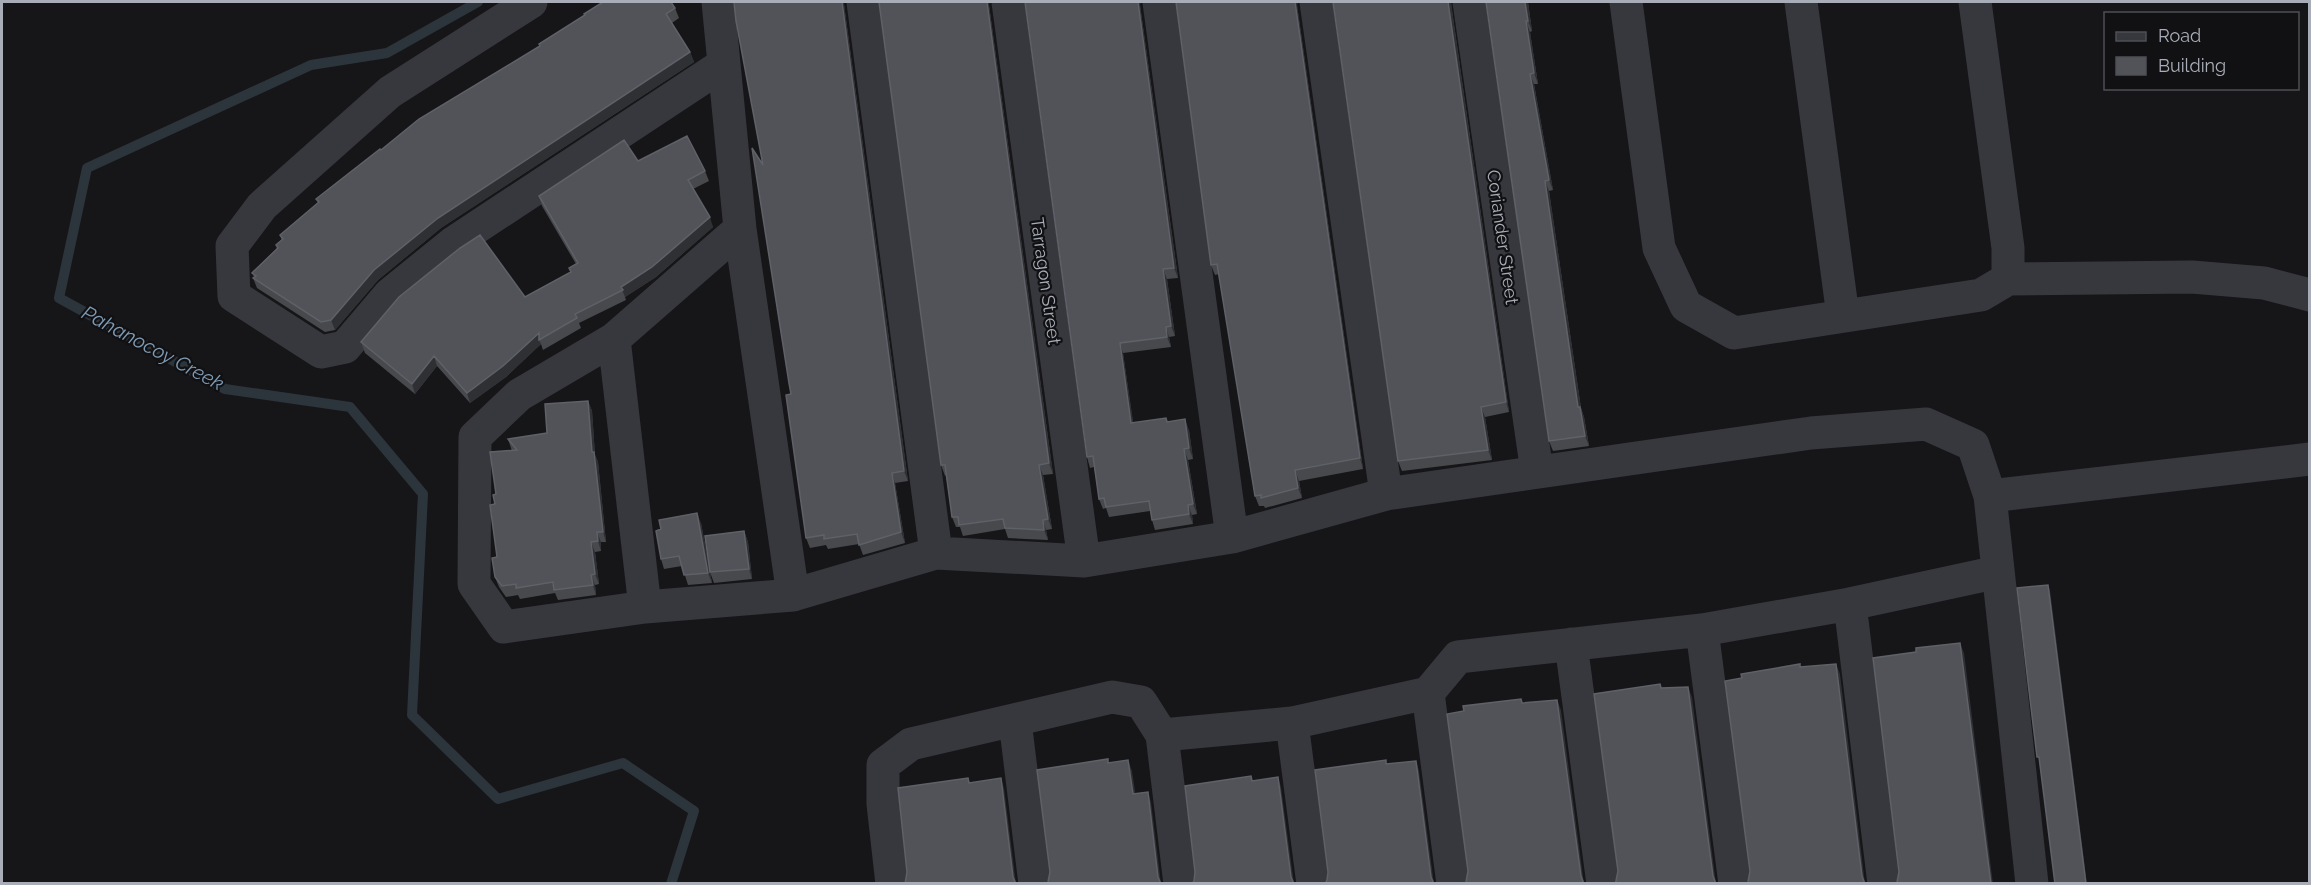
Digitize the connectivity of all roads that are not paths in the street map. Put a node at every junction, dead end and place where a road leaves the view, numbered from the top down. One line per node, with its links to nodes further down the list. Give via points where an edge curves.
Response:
1 (531, 2): 11 (street, via 390,92 262,206 232,246 234,296 321,352 345,347 390,294 453,243)
2 (718, 2): 11 (street)
3 (863, 2): 22 (street)
4 (1008, 2): 23 (street, Tarragon Street)
5 (1159, 2): 21 (street)
6 (1316, 2): 19 (street)
7 (1469, 2): 18 (street, Coriander Street)
8 (1626, 2): 15 (street, via 1659,248 1686,306 1734,333)
9 (1801, 2): 15 (street)
10 (1975, 2): 13 (street, via 2008,248)
11 (724, 64): 12 (street)
12 (740, 229): 16 (street); 25 (street)
13 (2008, 279): 14 (street, via 2192,277 2264,283); 15 (street, via 1981,295)
14 (2310, 295)
15 (1843, 316)
16 (614, 339): 27 (street); 27 (street, via 519,395 475,437 474,584 504,627)
17 (2310, 459): 20 (street)
18 (1537, 472): 19 (street); 20 (street, via 1811,433 1926,423 1973,446)
19 (1386, 494): 21 (street)
20 (1990, 496): 24 (street)
21 (1232, 537): 23 (street)
22 (936, 553): 23 (street); 25 (street)
23 (1084, 561)
24 (1998, 572): 26 (street); 42 (street)
25 (794, 595): 27 (street)
26 (1850, 604): 28 (street); 41 (street)
27 (645, 607)
28 (1702, 630): 29 (street); 40 (street)
29 (1571, 645): 30 (street, via 1458,657); 39 (street)
30 (1428, 693): 32 (street); 38 (street)
31 (1015, 721): 33 (street, via 1112,697 1142,702); 34 (street, via 911,744 883,765); 35 (street)
32 (1292, 723): 33 (street); 37 (street)
33 (1162, 735): 36 (street)
34 (891, 884)
35 (1035, 884)
36 (1180, 884)
37 (1313, 884)
38 (1453, 884)
39 (1603, 884)
40 (1735, 884)
41 (1884, 884)
42 (2032, 884)

